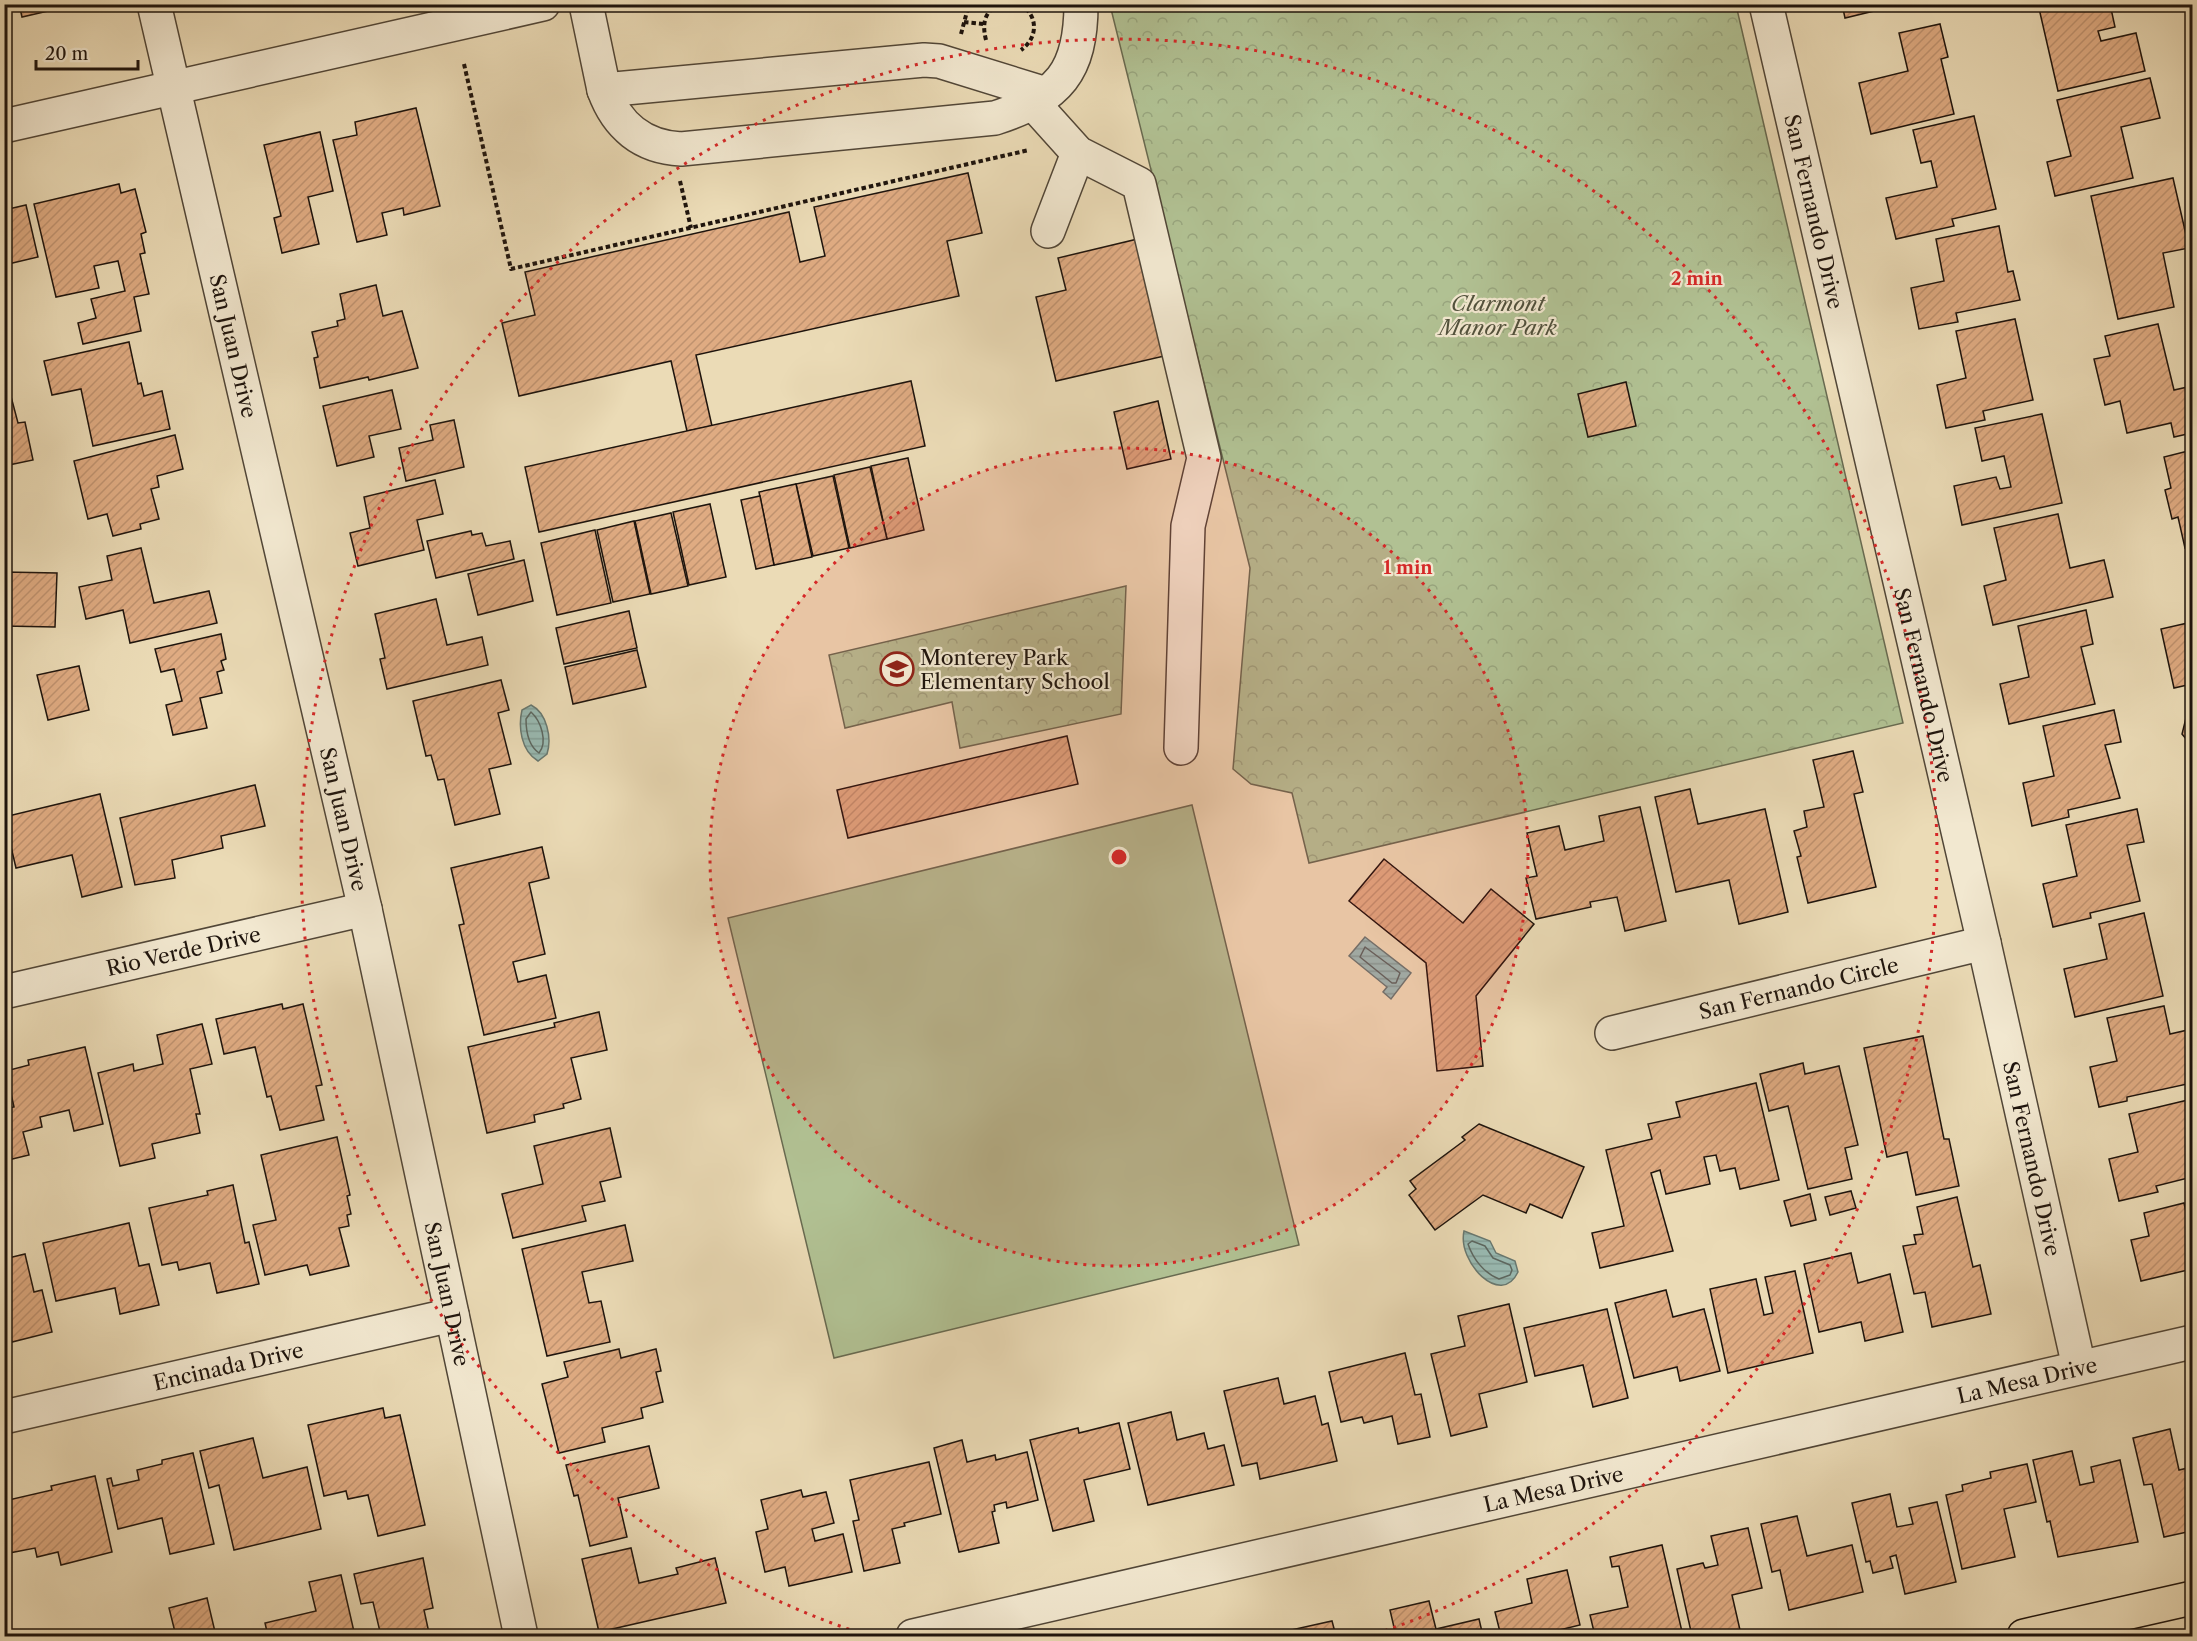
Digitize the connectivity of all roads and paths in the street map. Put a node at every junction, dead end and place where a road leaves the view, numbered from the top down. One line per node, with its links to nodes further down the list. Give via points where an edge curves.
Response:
1 (154, 4): 15 (street, San Juan Drive)
2 (543, 4): 15 (street)
3 (586, 4): 16 (street)
4 (969, 4): 9 (path)
5 (998, 4): 10 (path)
6 (1081, 4): 17 (street, via 1081,34 1073,64)
7 (1766, 4): 26 (street, San Fernando Drive)
8 (1023, 5): 13 (path, via 1035,27 1029,43)
9 (964, 22): 10 (path); 11 (path)
10 (983, 24): 12 (path)
11 (959, 42)
12 (991, 46)
13 (1016, 52)
14 (464, 64): 22 (path, via 512,270)
15 (172, 89): 18 (street); 25 (street, San Juan Drive)
16 (604, 90): 17 (street, via 924,60 939,61); 17 (street, via 627,129 650,143 681,149 995,118)
17 (1040, 99): 20 (street)
18 (4, 126)
19 (1029, 150): 22 (path)
20 (1078, 153): 23 (street); 24 (street, via 1139,184 1204,459 1188,526)
21 (679, 178): 22 (path)
22 (691, 228)
23 (1048, 231)
24 (1181, 748)
25 (364, 909): 27 (street, Rio Verde Drive); 29 (street, San Juan Drive)
26 (1984, 943): 28 (street, San Fernando Circle); 31 (street, San Fernando Drive)
27 (4, 992)
28 (1612, 1033)
29 (452, 1315): 32 (street, Encinada Drive); 34 (street, San Juan Drive)
30 (2193, 1342): 31 (street, La Mesa Drive)
31 (2079, 1367): 35 (street, La Mesa Drive)
32 (4, 1417)
33 (2193, 1598): 36 (highway)
34 (521, 1636)
35 (913, 1636)
36 (2024, 1636)

